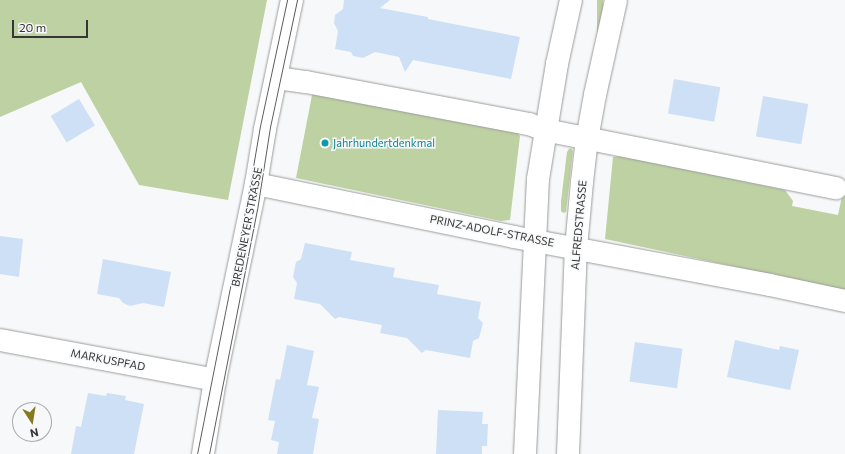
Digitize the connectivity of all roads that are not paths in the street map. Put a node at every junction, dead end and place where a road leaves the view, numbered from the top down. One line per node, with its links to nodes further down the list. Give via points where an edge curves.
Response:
1 (292, 0): 4 (street, BREDENEYER STRASSE)
2 (571, 0): 5 (street)
3 (616, 0): 6 (street, ALFREDSTRASSE)
4 (277, 78): 5 (street, via 529,124); 7 (street, BREDENEYER STRASSE)
5 (545, 130): 6 (street); 9 (street, via 538,179)
6 (587, 139): 8 (street); 10 (street, ALFREDSTRASSE)
7 (256, 184): 9 (street, PRINZ-ADOLF-STRASSE); 13 (street, BREDENEYER STRASSE)
8 (836, 188)
9 (534, 239): 10 (street, PRINZ-ADOLF-STRASSE); 15 (street)
10 (576, 248): 11 (street, PRINZ-ADOLF-STRASSE); 16 (street, ALFREDSTRASSE)
11 (845, 301)
12 (0, 340): 13 (street, MARKUSPFAD)
13 (215, 380): 14 (street, BREDENEYER STRASSE)
14 (203, 454)
15 (525, 454)
16 (568, 454)

